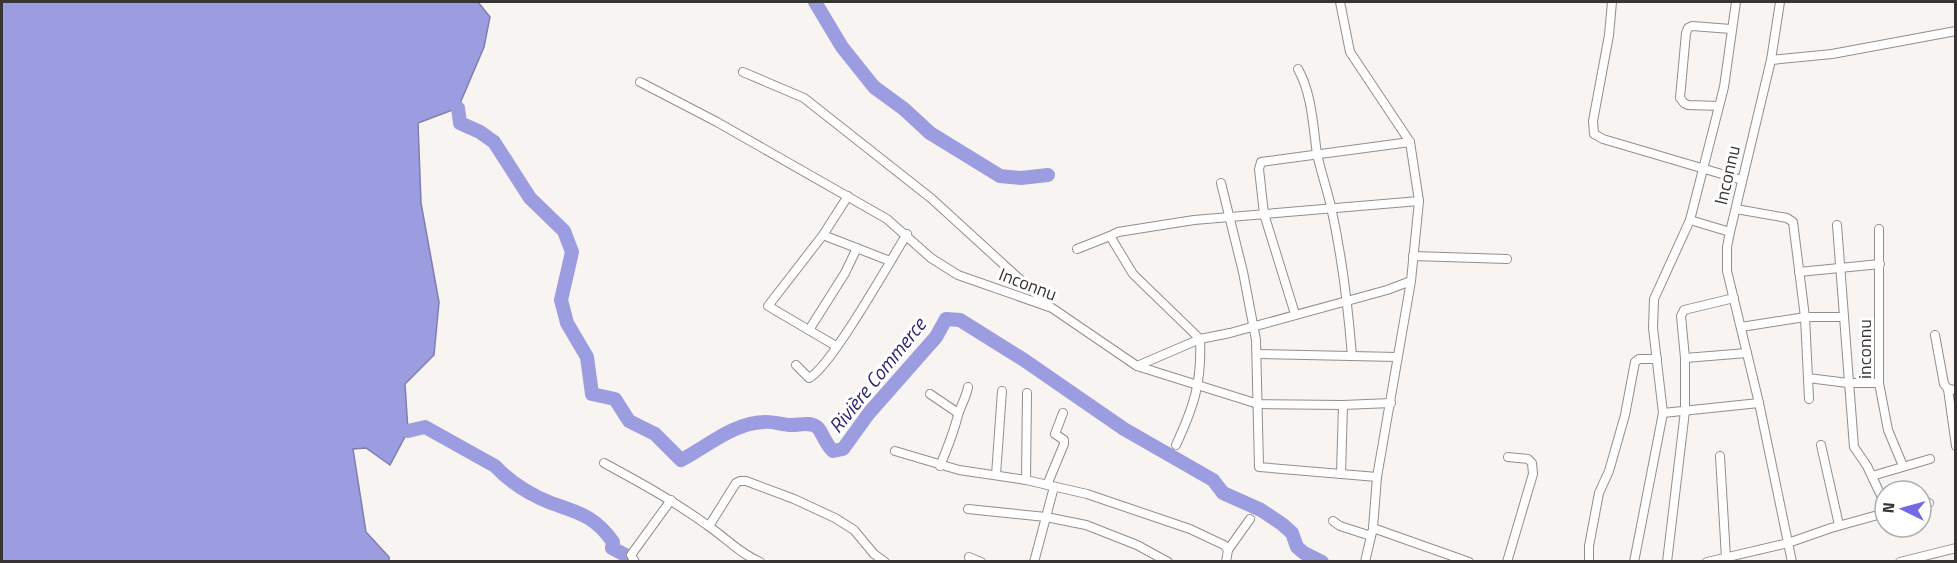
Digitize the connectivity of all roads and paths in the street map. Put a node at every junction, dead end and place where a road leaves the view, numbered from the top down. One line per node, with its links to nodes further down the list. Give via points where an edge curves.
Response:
1 (1340, 2): 12 (street, via 1350,52)
2 (1612, 2): 14 (street, via 1594,134)
3 (1736, 2): 5 (street, Inconnu)
4 (1780, 2): 7 (street, Inconnu)
5 (1731, 28): 11 (street, Inconnu); 11 (street, via 1692,26 1686,33 1680,98 1688,105)
6 (1956, 31): 7 (street, via 1832,54)
7 (1771, 60): 15 (street, Inconnu)
8 (1298, 69): 13 (street, via 1311,112)
9 (743, 72): 41 (street, via 804,98 932,199)
10 (640, 82): 17 (street, Inconnu)
11 (1719, 106): 14 (street, Inconnu)
12 (1410, 142): 13 (street); 18 (street)
13 (1318, 156): 19 (street); 21 (street, via 1261,162)
14 (1703, 169): 15 (street); 23 (street, Inconnu)
15 (1742, 180): 20 (street, Inconnu)
16 (1221, 183): 22 (street)
17 (848, 196): 27 (street, Inconnu); 28 (street)
18 (1419, 201): 19 (street); 32 (street)
19 (1331, 208): 21 (street); 40 (street)
20 (1736, 210): 26 (street, Inconnu); 37 (street, via 1791,219)
21 (1264, 214): 22 (street); 42 (street)
22 (1229, 217): 29 (street, via 1161,224); 45 (street)
23 (1690, 220): 26 (street); 56 (street, Inconnu, via 1654,299)
24 (1837, 225): 36 (street, inconnu)
25 (1880, 229): 35 (street, inconnu)
26 (1730, 232): 39 (street, Inconnu, via 1727,271)
27 (907, 234): 34 (street); 41 (street, Inconnu, via 931,258 958,275)
28 (823, 235): 30 (street); 47 (street, via 768,306)
29 (1110, 236): 31 (street); 49 (street, via 1133,274)
30 (857, 248): 34 (street); 47 (street)
31 (1077, 249)
32 (1413, 256): 33 (street); 38 (street)
33 (1507, 259)
34 (890, 261): 50 (street)
35 (1880, 264): 36 (street); 60 (street, inconnu)
36 (1841, 269): 37 (street); 44 (street, inconnu)
37 (1799, 272): 43 (street)
38 (1411, 281): 40 (street); 54 (street)
39 (1734, 298): 46 (street, Inconnu); 55 (street, via 1682,312)
40 (1348, 300): 42 (street); 53 (street)
41 (1052, 308): 58 (street, Inconnu)
42 (1295, 314): 45 (street)
43 (1805, 317): 44 (street, inconnu); 46 (street); 59 (street)
44 (1844, 317): 61 (street, inconnu)
45 (1254, 326): 49 (street); 52 (street)
46 (1740, 327): 51 (street, Inconnu)
47 (809, 330): 50 (street)
48 (1935, 335): 64 (street, via 1944,384)
49 (1200, 339): 58 (street); 62 (street)
50 (836, 346): 57 (street, via 816,375 809,378)
51 (1747, 353): 55 (street); 71 (street, Inconnu)
52 (1257, 354): 53 (street); 70 (street)
53 (1352, 356): 54 (street)
54 (1398, 357): 69 (street)
55 (1685, 358): 73 (street)
56 (1657, 359): 76 (street, Inconnu); 120 (street, via 1635,362 1625,415 1599,493)
57 (796, 365)
58 (1137, 366): 62 (street, Inconnu)
59 (1808, 378): 61 (street); 68 (street)
60 (1879, 383): 61 (street); 86 (street, inconnu, via 1888,430)
61 (1848, 384): 89 (street, inconnu, via 1854,447)
62 (1199, 386): 70 (street, Inconnu); 77 (street)
63 (968, 387): 74 (street)
64 (1952, 390): 79 (street)
65 (1002, 391): 88 (street)
66 (1027, 393): 92 (street)
67 (930, 394): 74 (street)
68 (1809, 399)
69 (1391, 403): 72 (street, Inconnu); 90 (street)
70 (1258, 404): 72 (street, Inconnu); 87 (street, via 1259,467)
71 (1759, 404): 73 (street); 103 (street, Inconnu)
72 (1343, 405): 87 (street)
73 (1685, 411): 76 (street); 122 (street)
74 (958, 413): 85 (street)
75 (1063, 413): 93 (street, via 1055,434 1064,444)
76 (1663, 413): 121 (street, Inconnu)
77 (1176, 445)
78 (1821, 445): 100 (street)
79 (1956, 446)
80 (895, 451): 85 (street)
81 (1720, 456): 109 (street)
82 (1508, 457): 119 (street, via 1528,459 1533,474)
83 (1930, 459): 86 (street)
84 (604, 463): 94 (street)
85 (940, 466): 88 (street)
86 (1903, 466): 89 (street)
87 (1341, 474): 90 (street)
88 (996, 475): 92 (street)
89 (1872, 476): 91 (street, inconnu)
90 (1377, 477): 102 (street)
91 (1873, 479)
92 (1026, 480): 93 (street)
93 (1051, 486): 97 (street); 105 (street, via 1163,519)
94 (671, 500): 101 (street); 110 (street, via 631,555)
95 (968, 509): 97 (street)
96 (1873, 516): 100 (street)
97 (1046, 517): 114 (street); 115 (street, via 1086,525)
98 (1250, 519): 105 (street)
99 (1333, 521): 102 (street)
100 (1839, 525): 103 (street)
101 (709, 526): 108 (street, via 736,483 743,480 835,518 854,530); 111 (street, via 745,556)
102 (1372, 532): 117 (street); 118 (street)
103 (1788, 543): 109 (street); 124 (street, Inconnu)
104 (1956, 548): 107 (street)
105 (1228, 550): 116 (street)
106 (969, 557): 113 (street)
107 (1936, 557): 125 (street)
108 (872, 558): 112 (street)
109 (1726, 558): 123 (street)
110 (635, 561)
111 (760, 561)
112 (885, 561)
113 (981, 561)
114 (1034, 561)
115 (1168, 561)
116 (1227, 561)
117 (1365, 561)
118 (1469, 561)
119 (1507, 561)
120 (1589, 561)
121 (1634, 561)
122 (1667, 561)
123 (1707, 561)
124 (1792, 561)
125 (1899, 561)

